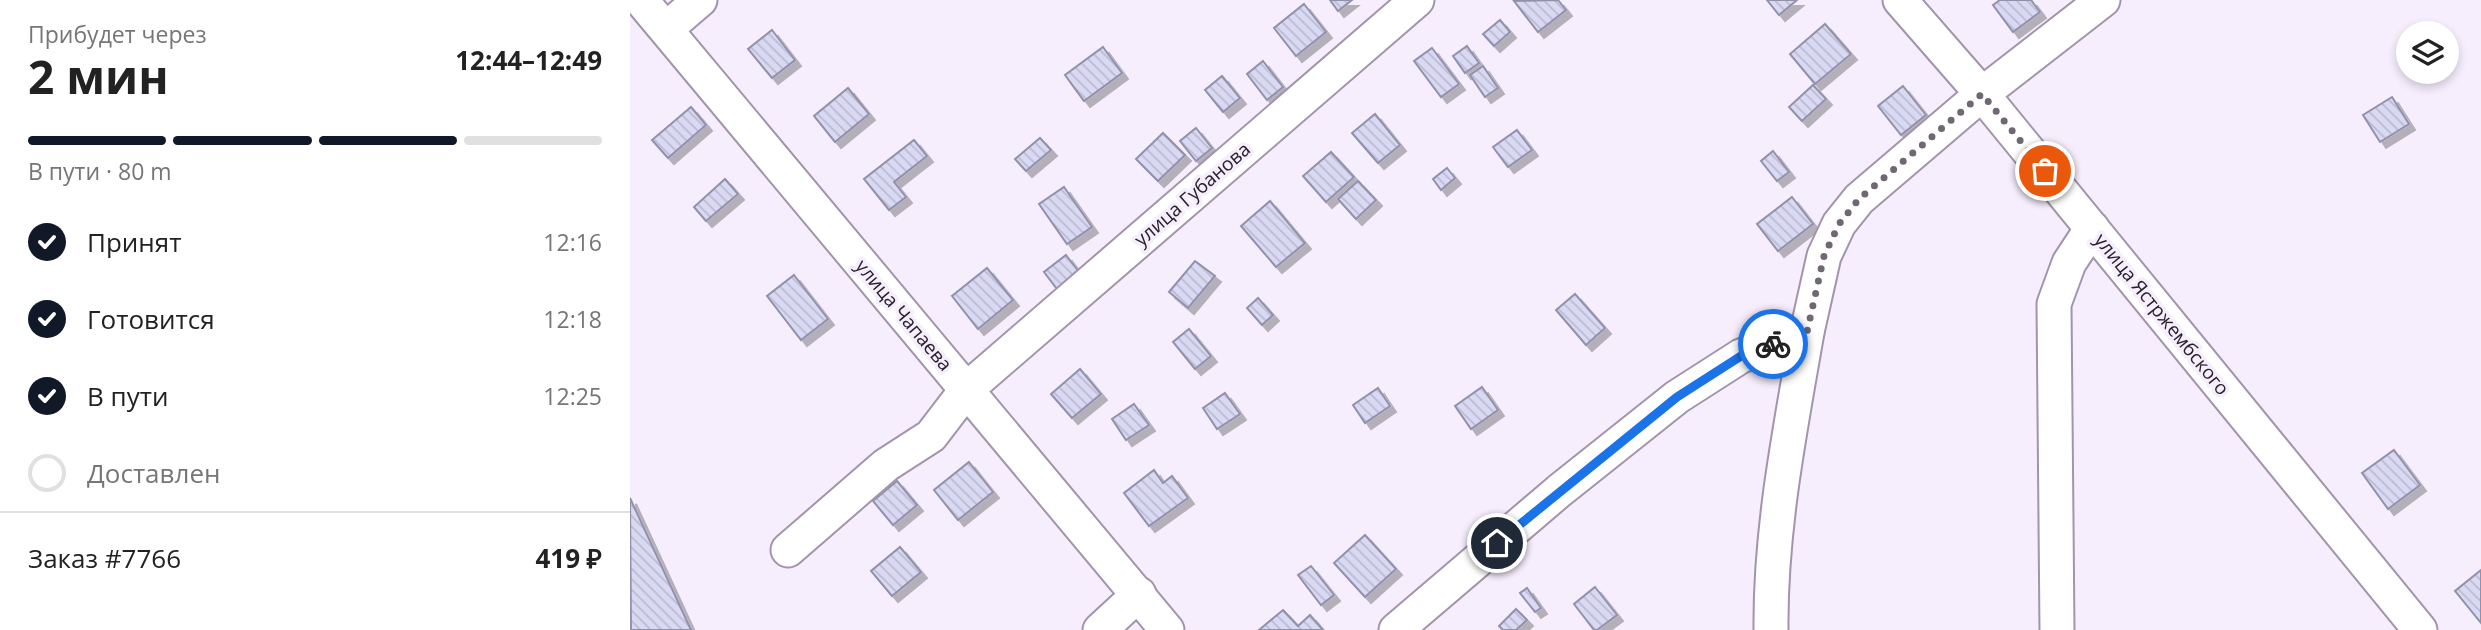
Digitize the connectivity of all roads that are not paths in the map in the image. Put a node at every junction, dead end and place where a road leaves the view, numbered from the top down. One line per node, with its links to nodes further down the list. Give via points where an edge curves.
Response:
1 (641, 0): 6 (street, улица Чапаева)
2 (701, 0): 6 (street)
3 (1418, 0): 10 (street, улица Губанова)
4 (1900, 0): 7 (street, улица Ястржембского)
5 (2103, 0): 7 (street)
6 (666, 29): 10 (street, улица Чапаева)
7 (1982, 94): 8 (street, улица Ястржембского); 9 (street, via 1859,199 1839,224 1824,256)
8 (2092, 228): 17 (street, via 2069,263 2054,304); 18 (street, улица Ястржембского)
9 (1807, 332): 15 (street, via 1741,356 1677,397); 16 (street, via 1781,473 1770,589)
10 (967, 389): 11 (street, улица Губанова, via 931,436 886,464); 12 (street, улица Чапаева)
11 (788, 550)
12 (1139, 594): 13 (street); 14 (street, улица Чапаева)
13 (1100, 630)
14 (1167, 630)
15 (1396, 630)
16 (1771, 630)
17 (2057, 630)
18 (2420, 630)

